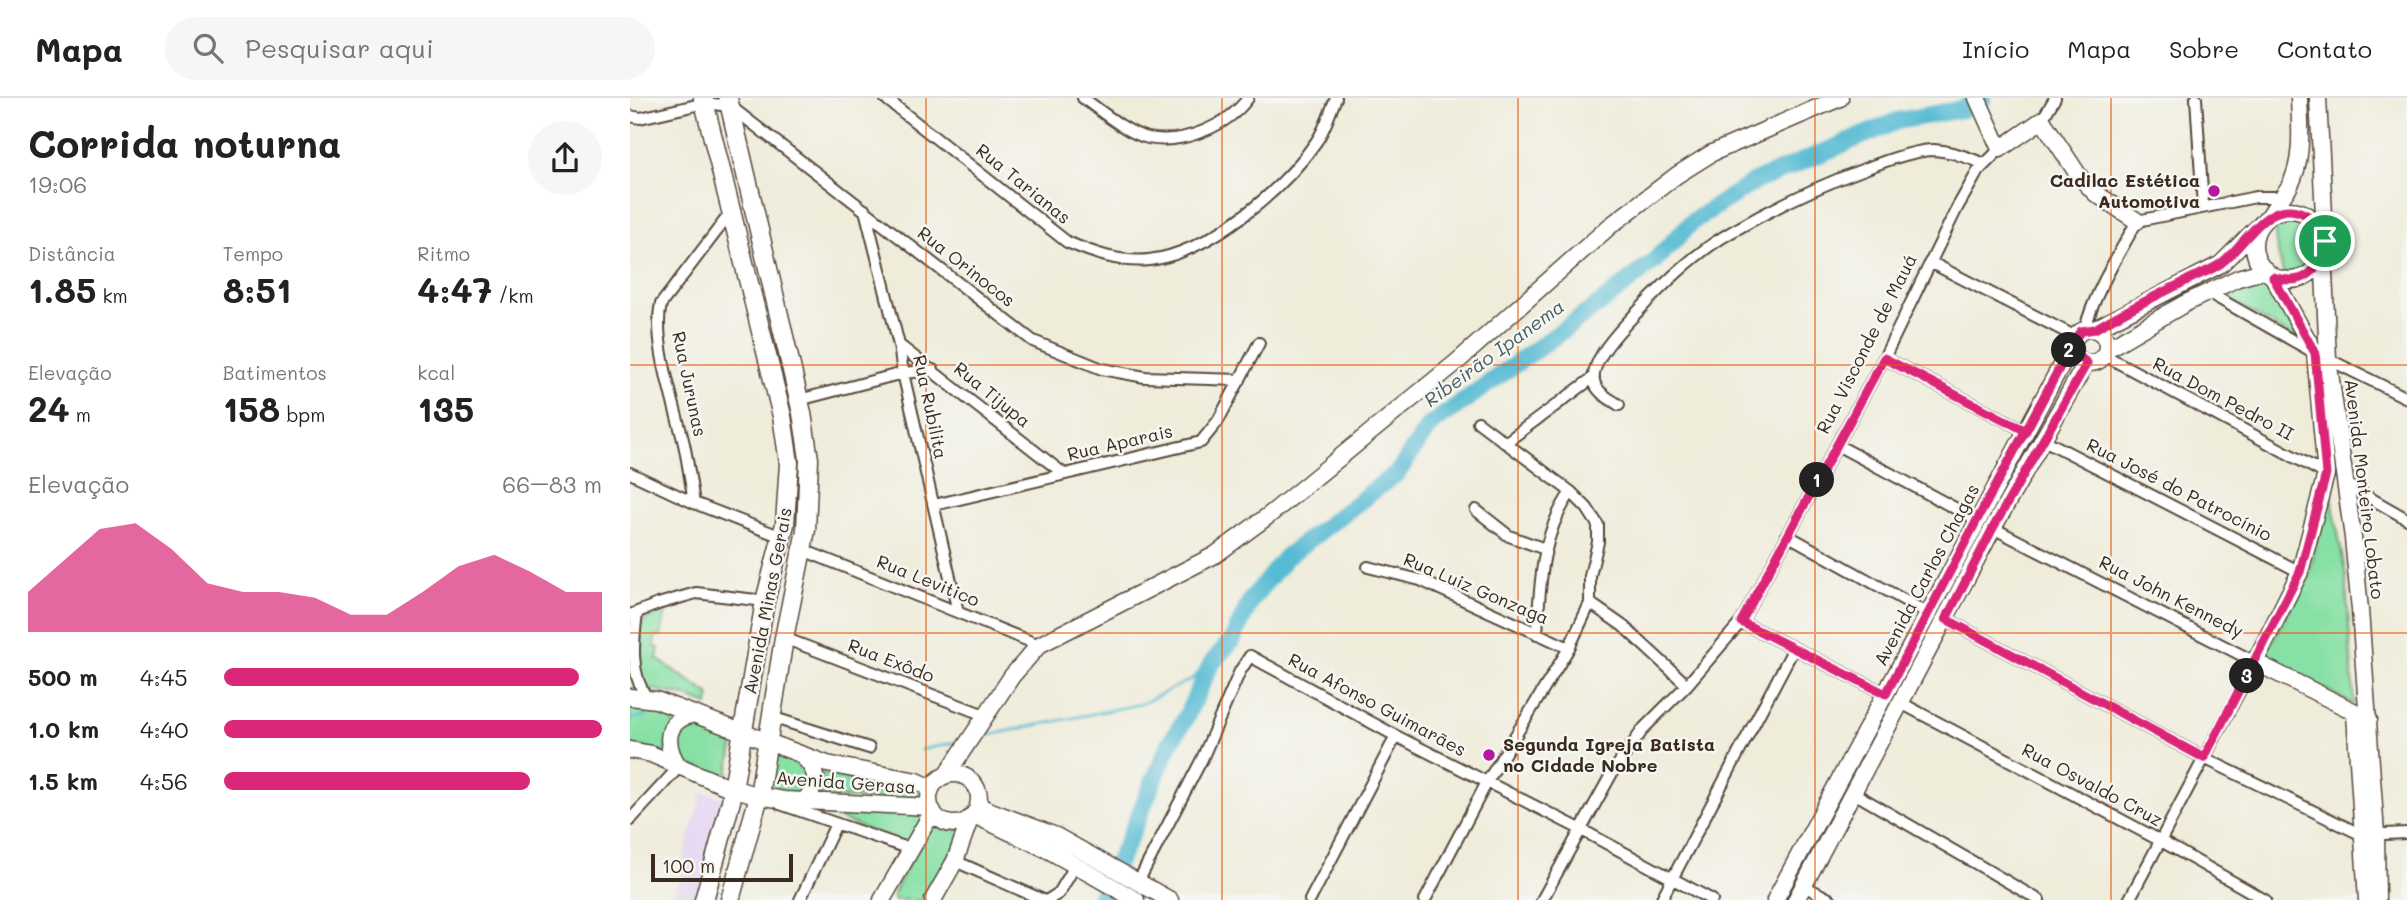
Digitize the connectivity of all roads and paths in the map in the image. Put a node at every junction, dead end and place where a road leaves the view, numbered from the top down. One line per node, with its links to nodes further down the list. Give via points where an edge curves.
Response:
1 (885, 98): 4 (street, Rua Tarianas, via 1067,242 1126,260 1150,260 1189,250 1241,216 1283,181 1317,141)
2 (1083, 98): 3 (street, via 1146,138 1179,139 1237,113)
3 (1248, 98)
4 (1336, 98)
5 (1840, 98): 72 (main road, via 1712,153 1677,176 1610,226 1458,361 1216,555)
6 (1977, 98): 15 (main road)
7 (2055, 98): 14 (street, Rua Visconde de Mauá)
8 (2196, 98): 18 (street)
9 (2299, 98): 17 (main road, via 2300,149 2295,173)
10 (2318, 98): 23 (main road, Avenida Monteiro Lobato)
11 (704, 100): 12 (street); 13 (street, via 640,118); 20 (main road, Avenida Minas Gerais)
12 (729, 102): 19 (street, Rua Orinocos); 39 (main road, Avenida Minas Gerais)
13 (630, 116)
14 (2042, 120): 15 (main road, Rua Visconde de Mauá); 22 (main road, via 2079,176 2095,193)
15 (1997, 142): 16 (street, Rua Visconde de Mauá)
16 (1985, 164): 24 (street, Rua Visconde de Mauá, via 1956,208); 36 (street, via 1932,150 1887,160 1821,185 1727,235 1685,266 1622,328 1603,354)
17 (2280, 197): 18 (street); 21 (main road)
18 (2203, 207): 22 (street)
19 (864, 210): 29 (street, Rua Rubilita); 37 (street, Rua Orinocos, via 1034,341 1123,373)
20 (732, 211): 51 (street, Rua Jurunas, via 661,304 658,316); 58 (main road, Avenida Minas Gerais, via 787,445 788,502)
21 (2266, 219): 23 (main road, via 2292,210 2303,213 2313,219); 25 (main road, via 2255,237 2254,252); 27 (main road, via 2221,264)
22 (2137, 221): 27 (street)
23 (2324, 246): 25 (main road, via 2322,259 2310,274 2292,280); 31 (main road, Avenida Monteiro Lobato)
24 (1930, 262): 27 (street); 32 (street, Rua Visconde de Mauá)
25 (2269, 273): 26 (main road, via 2238,278); 31 (main road, Avenida Monteiro Lobato)
26 (2209, 293): 30 (main road); 31 (street)
27 (2082, 334): 30 (main road, via 2104,334); 33 (main road, via 2075,353); 42 (main road, Avenida Carlos Chagas)
28 (1259, 343): 37 (street, Rua Aparais)
29 (899, 345): 34 (street, Rua Tijupa); 35 (street, Rua Rubilita)
30 (2106, 352): 33 (main road, via 2098,362); 48 (street, Rua Dom Pedro II)
31 (2322, 356): 38 (street); 48 (main road, Avenida Monteiro Lobato); 49 (main road, Avenida Monteiro Lobato)
32 (1884, 358): 42 (street); 45 (street, Rua Visconde de Mauá)
33 (2087, 363): 43 (main road, Avenida Carlos Chagas)
34 (933, 370): 35 (street); 47 (street, Rua Tijupa)
35 (903, 373): 39 (street); 52 (street, Rua Rubilita)
36 (1594, 377): 40 (street, via 1601,393); 44 (street)
37 (1240, 380): 47 (street, Rua Aparais, via 1201,442)
38 (2407, 398)
39 (799, 400): 60 (main road, Avenida Minas Gerais, via 809,459)
40 (1619, 404)
41 (1478, 422): 44 (street)
42 (2026, 431): 55 (main road, Avenida Carlos Chagas)
43 (2042, 439): 56 (main road, Avenida Carlos Chagas); 62 (street, Rua José do Patrocínio)
44 (1504, 443): 50 (street)
45 (1837, 445): 55 (street); 57 (street, Rua Visconde de Mauá)
46 (630, 473): 51 (street)
47 (1063, 474): 52 (street, Rua Aparais)
48 (2326, 474): 62 (main road)
49 (2344, 483): 54 (street); 84 (main road, Avenida Monteiro Lobato, via 2353,538)
50 (1571, 492): 59 (street); 64 (street, via 1598,525)
51 (694, 503): 58 (street)
52 (934, 505): 65 (street, Rua Rubilita)
53 (1476, 510): 59 (street, via 1509,536)
54 (2407, 519)
55 (1977, 520): 67 (main road, Avenida Carlos Chagas)
56 (1993, 528): 68 (main road, Avenida Carlos Chagas); 75 (street, Rua John Kennedy)
57 (1787, 535): 67 (street); 69 (street, Rua Visconde de Mauá)
58 (782, 537): 63 (main road, Avenida Minas Gerais)
59 (1545, 549): 70 (street)
60 (803, 550): 65 (street, Rua Levitico); 71 (main road, Avenida Minas Gerais)
61 (1368, 567): 70 (street, Rua Luiz Gonzaga, via 1420,580)
62 (2300, 572): 75 (main road)
63 (765, 601): 66 (street, via 696,593); 85 (main road, Avenida Minas Gerais)
64 (1590, 603): 73 (street); 76 (street, via 1623,626)
65 (958, 612): 72 (street, Rua Levitico)
66 (634, 614): 79 (street, via 633,678)
67 (1929, 614): 77 (main road, Avenida Carlos Chagas)
68 (1946, 619): 80 (main road, Avenida Carlos Chagas); 91 (street)
69 (1741, 622): 74 (street); 76 (street, Rua Visconde de Mauá)
70 (1537, 634): 73 (street, Rua Luiz Gonzaga)
71 (784, 638): 82 (street, Rua Exôdo); 83 (main road, Avenida Minas Gerais)
72 (1039, 645): 82 (main road)
73 (1569, 648): 94 (street)
74 (1794, 648): 77 (street); 111 (street)
75 (2255, 662): 84 (main road, Rua John Kennedy); 91 (street)
76 (1687, 685): 104 (street, Rua Visconde de Mauá, via 1644,728)
77 (1886, 694): 126 (main road, Avenida Carlos Chagas)
78 (630, 697): 79 (main road)
79 (649, 699): 81 (main road)
80 (1901, 703): 97 (main road, Avenida Carlos Chagas); 107 (street, Rua Osvaldo Cruz)
81 (695, 714): 85 (main road); 92 (main road, via 678,722 669,735 671,757)
82 (987, 716): 93 (main road)
83 (771, 717): 87 (main road, Avenida Minas Gerais); 88 (street)
84 (2362, 717): 106 (main road, Avenida Monteiro Lobato)
85 (743, 732): 87 (main road, Avenida Gerasa); 96 (main road, Avenida Minas Gerais)
86 (1396, 736): 94 (street, Rua Afonso Guimarães); 112 (street, Rua Afonso Guimarães, via 1250,656); 121 (street)
87 (766, 742): 90 (main road, Avenida Gerasa); 98 (main road, Avenida Minas Gerais)
88 (869, 748)
89 (630, 750): 92 (main road)
90 (799, 753): 95 (main road, Avenida Gerasa); 99 (main road, via 815,771 812,792)
91 (2204, 758): 106 (street); 107 (street)
92 (679, 767): 96 (main road); 102 (street)
93 (947, 774): 95 (main road); 101 (main road, via 961,774 973,782 979,793)
94 (1487, 782): 104 (street, Rua Afonso Guimarães); 122 (street)
95 (931, 788): 100 (main road)
96 (734, 789): 98 (main road, Avenida Gerasa); 115 (main road, Avenida Minas Gerais)
97 (1852, 792): 113 (main road, Avenida Carlos Chagas); 128 (street)
98 (759, 796): 99 (main road, Avenida Gerasa); 103 (street); 116 (main road, Avenida Minas Gerais)
99 (805, 802): 100 (main road, Avenida Gerasa)
100 (931, 809): 101 (main road, via 949,824); 108 (main road)
101 (974, 813): 109 (main road); 110 (main road); 112 (main road, via 1056,836 1090,853)
102 (630, 820)
103 (836, 824): 108 (street); 117 (street)
104 (1580, 829): 111 (street, Rua Afonso Guimarães); 123 (street, Rua Visconde de Mauá)
105 (2407, 833): 106 (street)
106 (2369, 834): 131 (main road, Avenida Monteiro Lobato); 132 (main road, Avenida Monteiro Lobato)
107 (2161, 841): 129 (street); 130 (street, Rua Osvaldo Cruz)
108 (913, 850): 114 (main road)
109 (955, 861): 118 (main road); 119 (street)
110 (1079, 868): 112 (main road); 119 (street, via 1059,893)
111 (1673, 879): 124 (street); 125 (street, Rua Afonso Guimarães)
112 (1132, 892): 120 (main road)
113 (1800, 893): 127 (street)
114 (885, 899)
115 (704, 900)
116 (730, 900)
117 (800, 900)
118 (933, 900)
119 (1045, 900)
120 (1170, 900)
121 (1310, 900)
122 (1425, 900)
123 (1542, 900)
124 (1661, 900)
125 (1712, 900)
126 (1775, 900)
127 (1831, 900)
128 (2039, 900)
129 (2129, 900)
130 (2265, 900)
131 (2367, 900)
132 (2377, 900)

